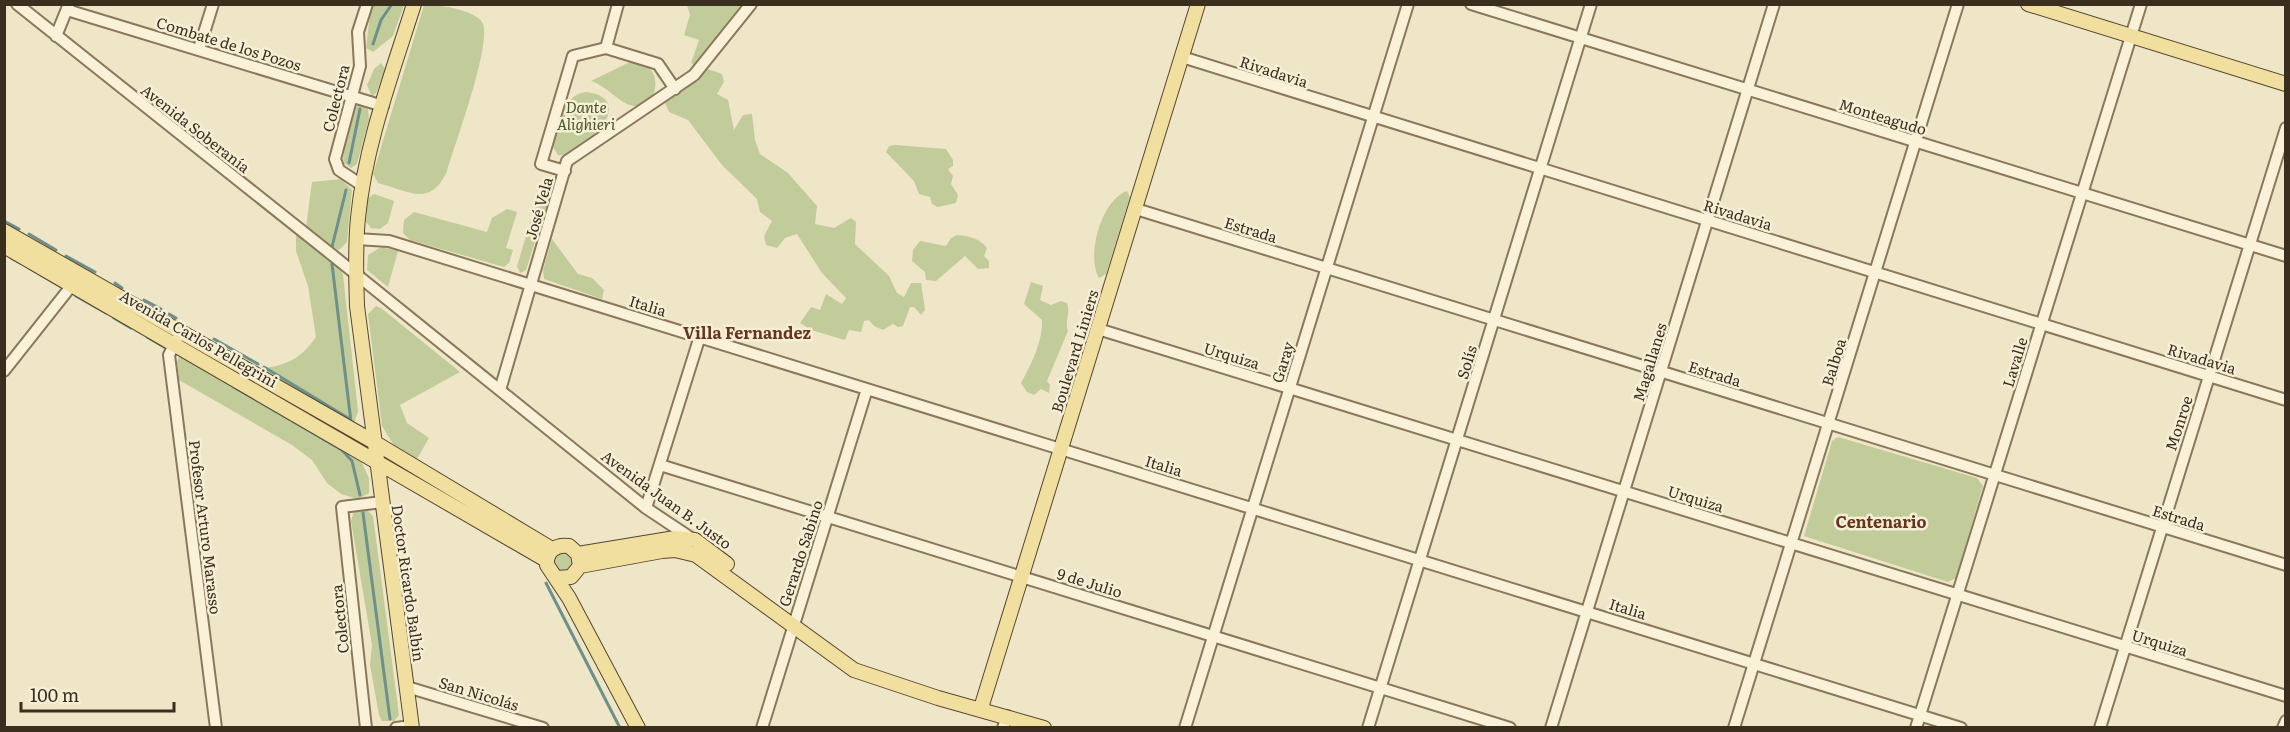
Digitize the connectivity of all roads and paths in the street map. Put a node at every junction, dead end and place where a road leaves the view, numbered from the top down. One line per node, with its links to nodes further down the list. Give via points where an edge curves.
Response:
1 (16, 4): 16 (street, Avenida Soberanía)
2 (213, 4): 20 (street)
3 (367, 4): 25 (street, Colectora, via 358,32 360,66)
4 (414, 4): 26 (main road, Doctor Ricardo Balbín)
5 (618, 4): 19 (street)
6 (751, 4): 23 (street, via 707,60)
7 (1198, 4): 21 (main road, Boulevard Liniers)
8 (1408, 4): 27 (street, Garay)
9 (1471, 4): 18 (street, Monteagudo)
10 (1591, 4): 18 (street, Solís)
11 (1774, 4): 24 (street, Magallanes)
12 (1958, 4): 29 (street, Balboa)
13 (2028, 4): 17 (main road)
14 (2141, 4): 17 (street, Lavalle)
15 (68, 7): 16 (street); 20 (street, Combate de los Pozos)
16 (56, 36): 43 (street, Avenida Soberanía)
17 (2131, 36): 22 (main road); 33 (street, Lavalle)
18 (1580, 38): 24 (street, Monteagudo); 30 (street, Solís)
19 (606, 48): 23 (street, via 658,64); 31 (street, José Vela, via 573,56 541,164)
20 (199, 49): 25 (street, Combate de los Pozos)
21 (1182, 57): 27 (street, Rivadavia); 34 (main road, Boulevard Liniers)
22 (2286, 84)
23 (675, 89): 31 (street, via 567,161)
24 (1748, 90): 29 (street, Monteagudo); 35 (street, Magallanes)
25 (352, 97): 26 (street, Combate de los Pozos); 32 (street, Colectora, via 335,159 339,170)
26 (383, 106): 32 (main road, Doctor Ricardo Balbín)
27 (1374, 118): 30 (street, Rivadavia); 41 (street, Garay)
28 (2286, 128): 38 (street, Monroe)
29 (1916, 142): 33 (street, Monteagudo); 42 (street, Balboa)
30 (1541, 169): 35 (street, Rivadavia); 46 (street, Solís)
31 (565, 171): 45 (street, José Vela)
32 (363, 186): 37 (main road, Doctor Ricardo Balbín)
33 (2082, 193): 38 (street, Monteagudo); 47 (street, Lavalle)
34 (1136, 209): 41 (street, Estrada); 48 (main road, Boulevard Liniers)
35 (1708, 220): 42 (street, Rivadavia); 52 (street, Magallanes)
36 (4, 231): 44 (main road, Avenida Carlos Pellegrini)
37 (356, 239): 43 (main road, Doctor Ricardo Balbín); 45 (street, Italia, via 389,241)
38 (2249, 244): 40 (street, Monteagudo); 53 (street, Monroe)
39 (4, 246): 44 (main road, Avenida Carlos Pellegrini)
40 (2286, 256)
41 (1328, 268): 46 (street, Estrada); 54 (street, Garay)
42 (1876, 273): 47 (street, Rivadavia); 58 (street, Balboa)
43 (356, 275): 56 (street, Avenida Juan B. Justo); 60 (main road, Doctor Ricardo Balbín)
44 (76, 280): 50 (main road, Avenida Carlos Pellegrini); 51 (street)
45 (531, 285): 49 (street, Italia); 56 (street, José Vela)
46 (1494, 320): 52 (street, Estrada); 59 (street, Solís)
47 (2042, 324): 53 (street, Rivadavia); 64 (street, Lavalle)
48 (1098, 329): 54 (street, Urquiza); 61 (main road, Boulevard Liniers)
49 (700, 336): 55 (street, Italia); 63 (street)
50 (178, 337): 60 (main road, Avenida Carlos Pellegrini); 62 (main road, Avenida Carlos Pellegrini); 92 (street, Profesor Arturo Marasso, via 170,355)
51 (4, 370)
52 (1662, 372): 58 (street, Estrada); 65 (street, Magallanes)
53 (2209, 376): 57 (street, Rivadavia); 70 (street, Monroe)
54 (1290, 388): 59 (street, Urquiza); 68 (street, Garay)
55 (867, 389): 61 (street, Italia); 69 (street, Gerardo Sabino)
56 (500, 390): 67 (street, Avenida Juan B. Justo)
57 (2286, 400)
58 (1829, 424): 64 (street, Estrada); 72 (street, Balboa)
59 (1457, 441): 65 (street, Urquiza); 74 (street, Solís)
60 (374, 442): 62 (main road, Doctor Ricardo Balbín); 73 (main road, Avenida Carlos Pellegrini)
61 (1061, 449): 68 (street, Italia); 77 (main road, Boulevard Liniers)
62 (376, 460): 66 (main road, Doctor Ricardo Balbín); 73 (main road, Avenida Carlos Pellegrini)
63 (660, 465): 67 (street); 69 (street, 9 de Julio)
64 (1995, 475): 70 (street, Estrada); 78 (street, Lavalle)
65 (1625, 492): 72 (street, Urquiza); 79 (street, Magallanes)
66 (382, 501): 84 (main road, Doctor Ricardo Balbín); 93 (street, Colectora, via 342,507)
67 (646, 508): 71 (street, Avenida Juan B. Justo)
68 (1253, 509): 74 (street, Italia); 81 (street, Garay)
69 (828, 517): 77 (street, 9 de Julio); 80 (street, Gerardo Sabino)
70 (2161, 527): 75 (street, Estrada); 82 (street, Monroe)
71 (695, 540): 76 (main road, via 658,540); 80 (main road, Avenida Juan B. Justo)
72 (1792, 544): 78 (street, Urquiza); 83 (street, Balboa)
73 (549, 554): 76 (main road, via 549,570); 76 (main road, via 557,546 569,546)
74 (1420, 560): 79 (street, Italia); 85 (street, Solís)
75 (2286, 565)
76 (571, 568): 80 (main road, Avenida Juan B. Justo, via 675,550 686,552 707,561); 96 (main road, via 569,598)
77 (1022, 577): 81 (street, 9 de Julio); 87 (main road, Boulevard Liniers)
78 (1958, 595): 82 (street, Urquiza); 88 (street, Lavalle)
79 (1587, 611): 83 (street, Italia); 102 (street, Magallanes)
80 (794, 621): 87 (main road, Avenida Juan B. Justo, via 857,664); 97 (street, Gerardo Sabino)
81 (1213, 635): 85 (street, 9 de Julio); 99 (street, Garay)
82 (2126, 648): 86 (street, Urquiza); 106 (street, Monroe)
83 (1754, 663): 88 (street, Italia); 103 (street, Balboa)
84 (407, 687): 91 (main road, Doctor Ricardo Balbín); 95 (street, San Nicolás)
85 (1381, 687): 100 (street, Solís); 101 (street, 9 de Julio)
86 (2286, 696)
87 (981, 708): 90 (main road, Avenida Juan B. Justo)
88 (1920, 715): 104 (street, Lavalle); 105 (street, Italia)
89 (2286, 721): 107 (street)
90 (1005, 722): 98 (main road, Avenida Juan B. Justo)
91 (412, 727): 94 (street)
92 (216, 728)
93 (366, 728)
94 (396, 728)
95 (543, 728)
96 (638, 728)
97 (762, 728)
98 (1044, 728)
99 (1185, 728)
100 (1368, 728)
101 (1510, 728)
102 (1551, 728)
103 (1734, 728)
104 (1916, 728)
105 (1961, 728)
106 (2100, 728)
107 (2283, 728)

